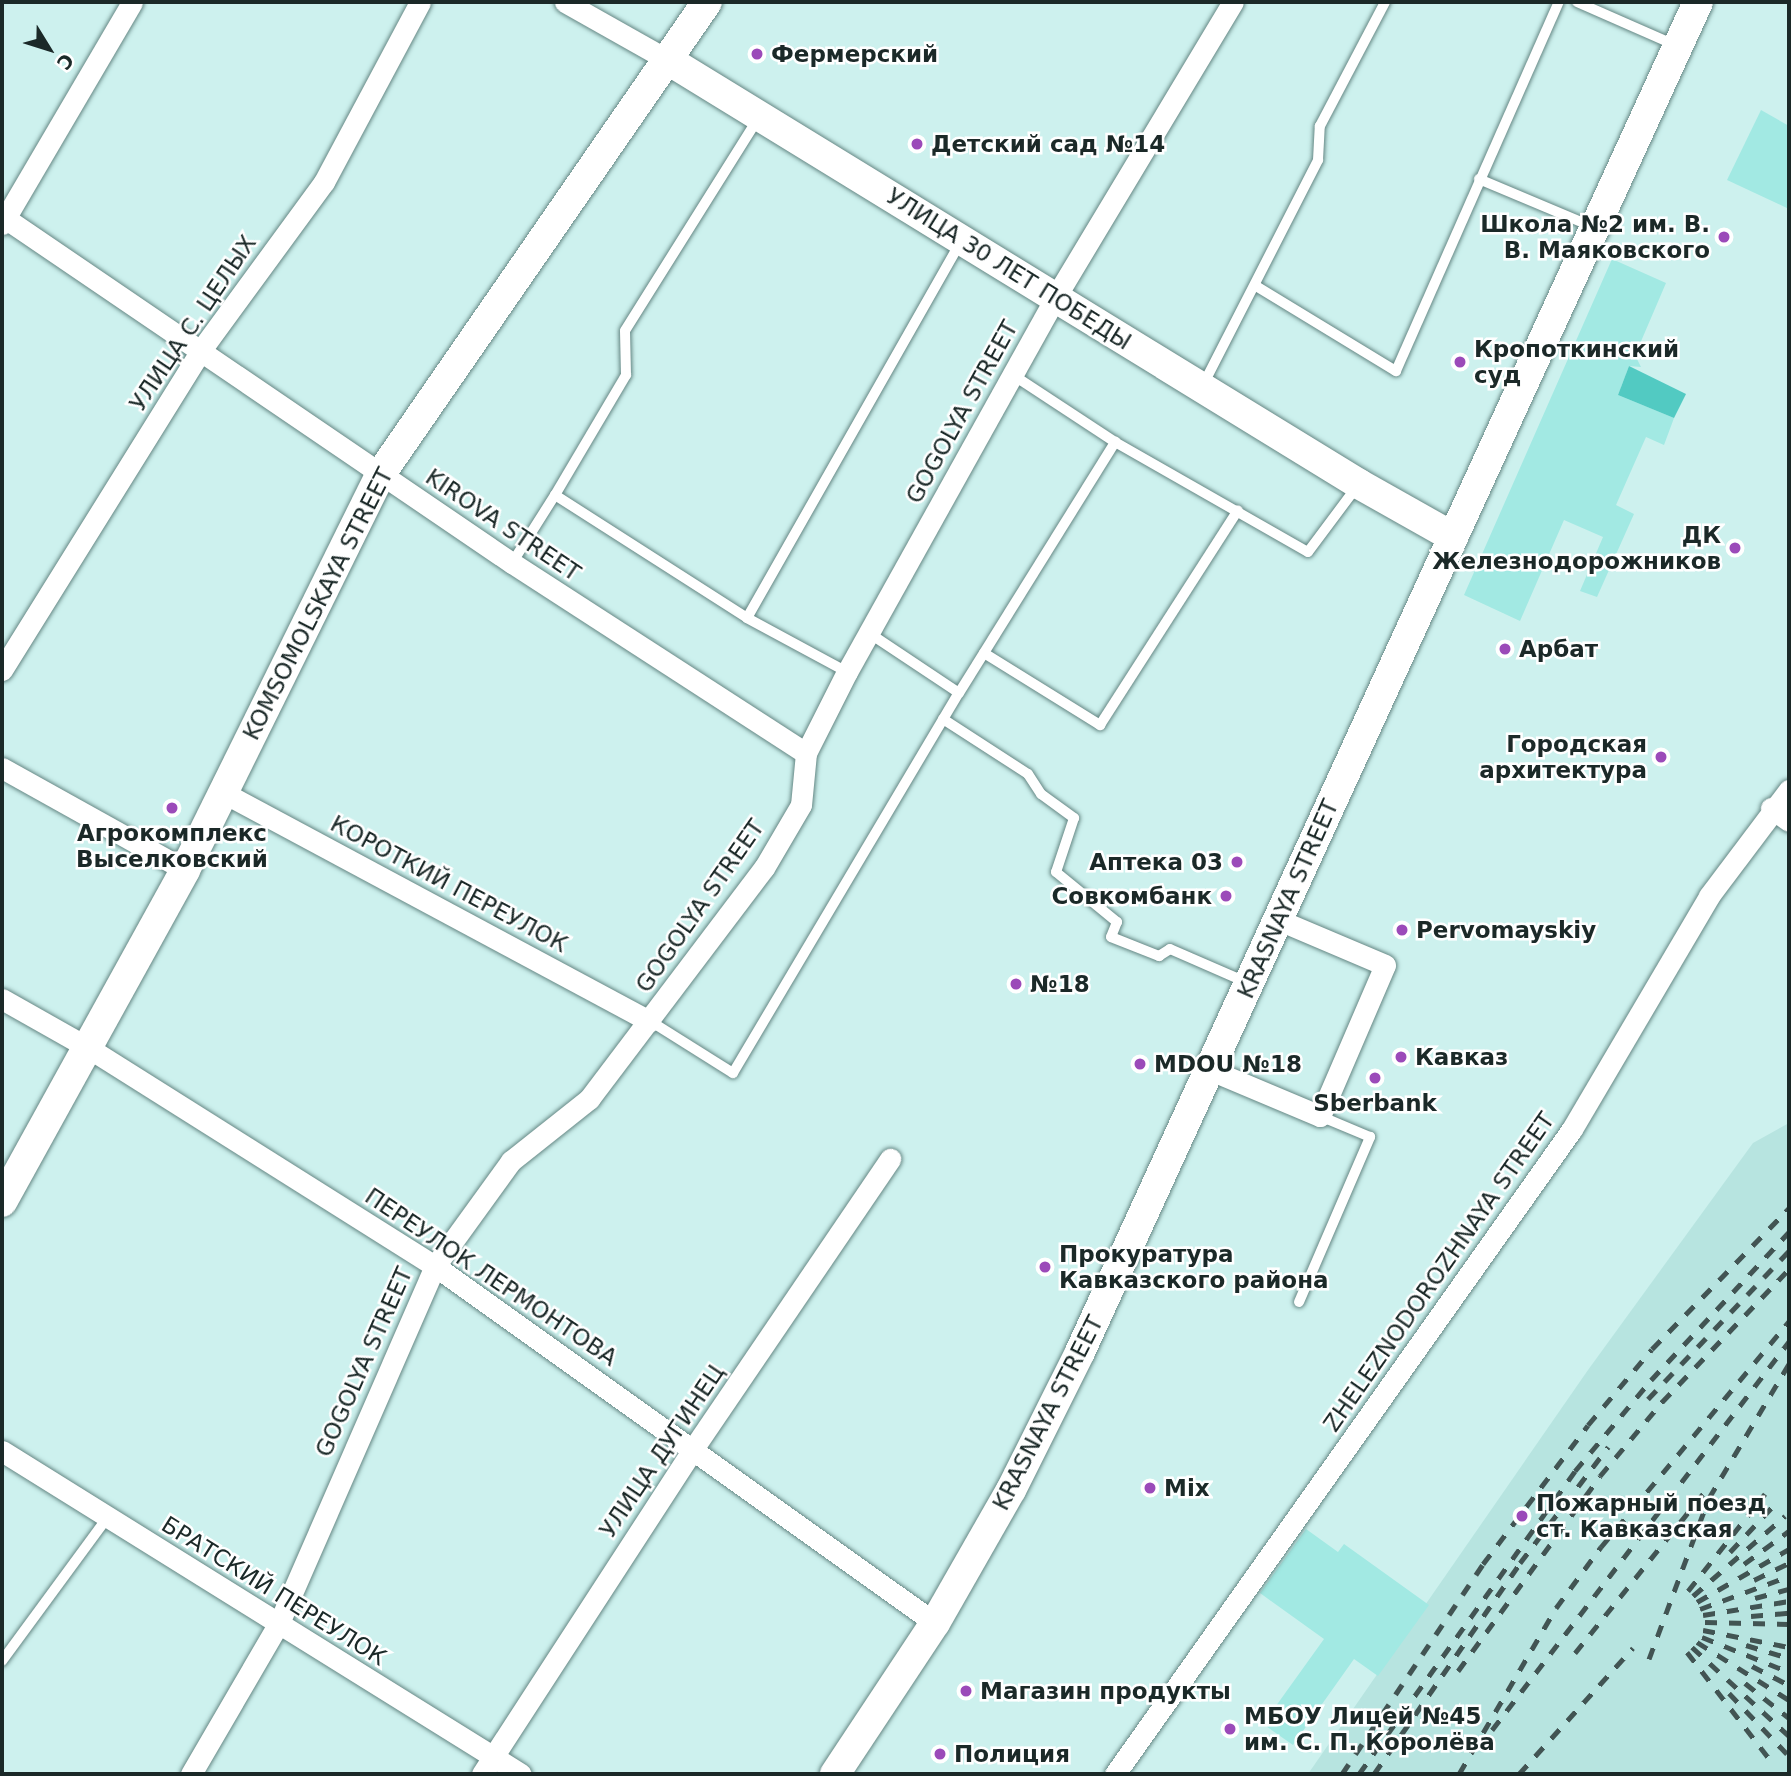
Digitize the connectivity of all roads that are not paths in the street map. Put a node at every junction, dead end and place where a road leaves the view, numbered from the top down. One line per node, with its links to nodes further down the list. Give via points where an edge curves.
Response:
1 (132, 2): 14 (street)
2 (420, 2): 19 (street, УЛИЦА С. ЦЕЛЫХ, via 324,182)
3 (565, 2): 11 (street, УЛИЦА 30 ЛЕТ ПОБЕДЫ)
4 (707, 2): 11 (main road, KOMSOMOLSKAYA STREET)
5 (1233, 2): 18 (street, GOGOLYA STREET)
6 (1385, 2): 17 (lane, via 1321,126 1318,160)
7 (1559, 2): 13 (lane)
8 (1577, 2): 10 (lane)
9 (1698, 2): 10 (main road, KRASNAYA STREET)
10 (1675, 46): 15 (main road, KRASNAYA STREET)
11 (668, 60): 12 (main road, УЛИЦА 30 ЛЕТ ПОБЕДЫ); 23 (main road, KOMSOMOLSKAYA STREET)
12 (761, 115): 16 (main road, УЛИЦА 30 ЛЕТ ПОБЕДЫ); 25 (lane, via 625,331 626,376)
13 (1479, 179): 15 (lane); 17 (lane, via 1396,371)
14 (3, 220): 19 (street, KIROVA STREET)
15 (1593, 227): 27 (main road, KRASNAYA STREET)
16 (961, 241): 18 (main road, УЛИЦА 30 ЛЕТ ПОБЕДЫ); 29 (lane)
17 (1256, 286): 21 (lane)
18 (1055, 298): 20 (street, GOGOLYA STREET); 21 (main road, УЛИЦА 30 ЛЕТ ПОБЕДЫ)
19 (201, 350): 23 (street, KIROVA STREET); 32 (street, УЛИЦА С. ЦЕЛЫХ)
20 (1013, 375): 22 (lane); 30 (street, GOGOLYA STREET)
21 (1202, 387): 24 (main road, УЛИЦА 30 ЛЕТ ПОБЕДЫ)
22 (1115, 442): 26 (lane); 31 (lane)
23 (380, 475): 28 (street, KIROVA STREET); 39 (main road, KOMSOMOLSKAYA STREET)
24 (1359, 484): 26 (lane, via 1308,552); 27 (main road, УЛИЦА 30 ЛЕТ ПОБЕДЫ)
25 (555, 495): 28 (lane); 29 (lane)
26 (1238, 510): 31 (lane, via 1100,725)
27 (1453, 537): 43 (main road, KRASNAYA STREET)
28 (512, 563): 36 (street, KIROVA STREET)
29 (747, 618): 33 (lane)
30 (869, 633): 33 (street, GOGOLYA STREET); 34 (lane)
31 (984, 653): 34 (lane)
32 (2, 670)
33 (847, 672): 36 (street, GOGOLYA STREET)
34 (959, 693): 35 (lane)
35 (943, 719): 44 (lane, via 1028,774 1041,794 1074,818 1056,872 1117,922 1111,937 1159,956 1170,949); 46 (lane, via 733,1073)
36 (806, 753): 46 (street, GOGOLYA STREET, via 801,806 764,868)
37 (2, 768): 42 (street)
38 (1789, 790): 40 (street, ZHELEZNODOROZHNAYA STREET)
39 (224, 793): 42 (main road, KOMSOMOLSKAYA STREET); 46 (street, КОРОТКИЙ ПЕРЕУЛОК)
40 (1771, 808): 41 (street); 64 (street, ZHELEZNODOROZHNAYA STREET, via 1709,896 1573,1129)
41 (1789, 821)
42 (185, 870): 47 (main road, KOMSOMOLSKAYA STREET)
43 (1279, 920): 44 (main road, KRASNAYA STREET); 49 (street, via 1385,965)
44 (1251, 984): 48 (main road, KRASNAYA STREET)
45 (2, 999): 47 (street, ПЕРЕУЛОК ЛЕРМОНТОВА)
46 (650, 1021): 52 (street, GOGOLYA STREET, via 589,1099 511,1161)
47 (87, 1047): 51 (main road, KOMSOMOLSKAYA STREET); 52 (street, ПЕРЕУЛОК ЛЕРМОНТОВА)
48 (1213, 1070): 49 (street); 58 (main road, KRASNAYA STREET, via 1075,1364 1011,1490)
49 (1320, 1116): 53 (lane, via 1370,1137)
50 (890, 1160): 54 (street, УЛИЦА ДУГИНЕЦ)
51 (2, 1202)
52 (435, 1266): 54 (street, ПЕРЕУЛОК ЛЕРМОНТОВА); 57 (street, GOGOLYA STREET)
53 (1299, 1302)
54 (693, 1449): 58 (street, ПЕРЕУЛОК ЛЕРМОНТОВА); 60 (street, УЛИЦА ДУГИНЕЦ)
55 (2, 1451): 56 (street, БРАТСКИЙ ПЕРЕУЛОК)
56 (107, 1518): 57 (street, БРАТСКИЙ ПЕРЕУЛОК); 59 (lane)
57 (279, 1623): 60 (street, БРАТСКИЙ ПЕРЕУЛОК); 61 (street, GOGOLYA STREET)
58 (935, 1623): 63 (main road, KRASNAYA STREET)
59 (2, 1661)
60 (486, 1766): 62 (street, БРАТСКИЙ ПЕРЕУЛОК)
61 (191, 1774)
62 (520, 1774)
63 (835, 1774)
64 (1115, 1774)

